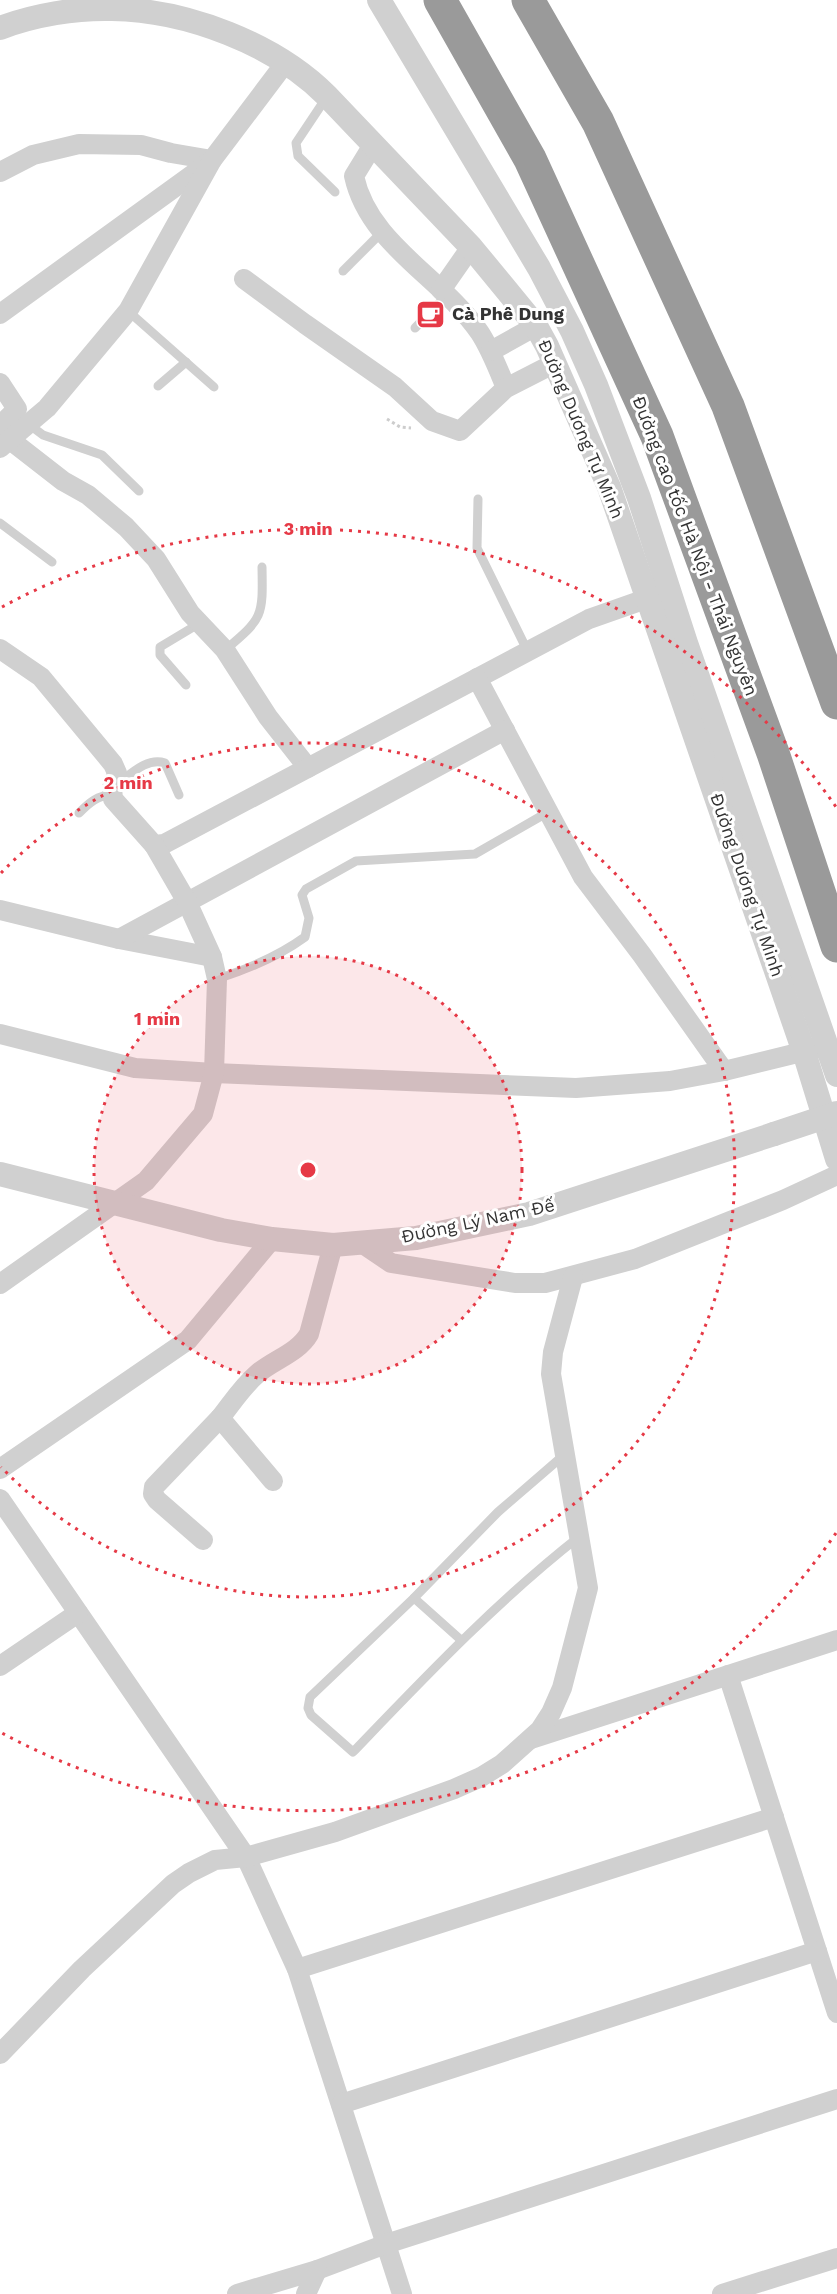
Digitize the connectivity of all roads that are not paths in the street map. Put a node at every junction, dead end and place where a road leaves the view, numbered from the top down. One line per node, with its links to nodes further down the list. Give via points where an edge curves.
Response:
1 (378, 0): 37 (street, Đường Dương Tự Minh, via 539,268 572,331 639,498)
2 (440, 0): 55 (highway, Đường cao tốc Hà Nội - Thái Nguyên, via 530,159 657,436 773,753)
3 (528, 0): 8 (highway)
4 (542, 0): 8 (highway)
5 (0, 28): 6 (street, Đường Dương Tự Minh, via 63,12 112,9 154,13 213,27)
6 (286, 62): 7 (street, Đường Dương Tự Minh); 10 (street)
7 (327, 96): 9 (street, Đường Dương Tự Minh); 12 (lane, via 296,144 298,156)
8 (598, 122): 44 (highway, via 728,406)
9 (373, 145): 13 (street, via 354,176 358,194); 14 (street, Đường Dương Tự Minh)
10 (212, 160): 11 (street, via 141,145 79,144 33,155); 18 (street); 19 (street)
11 (0, 172)
12 (335, 192)
13 (382, 232): 15 (lane); 17 (street)
14 (471, 247): 17 (street); 20 (street, Đường Dương Tự Minh)
15 (343, 271)
16 (244, 279): 28 (street, via 395,387 432,421 460,431)
17 (444, 293): 21 (lane); 22 (street, via 479,332)
18 (128, 311): 23 (lane); 29 (street, via 56,398)
19 (0, 314)
20 (536, 326): 22 (street); 24 (street, Đường Dương Tự Minh)
21 (415, 328)
22 (490, 351): 28 (street)
23 (186, 362): 26 (lane); 27 (lane)
24 (555, 363): 28 (street); 37 (street, Đường Dương Tự Minh)
25 (0, 383): 29 (street)
26 (158, 386)
27 (213, 387)
28 (506, 388)
29 (22, 416): 30 (street); 31 (lane, via 43,435 102,455)
30 (3, 437): 38 (street, via 88,495 126,527 156,559)
31 (139, 491)
32 (478, 499): 41 (lane, via 477,548)
33 (4, 526): 34 (lane); 35 (lane)
34 (0, 537)
35 (52, 562)
36 (262, 567): 40 (lane, via 260,614 253,626)
37 (658, 594): 41 (street, via 597,616); 59 (street, Đường Dương Tự Minh)
38 (200, 623): 40 (street); 43 (lane, via 160,646 160,656)
39 (0, 649): 47 (street, via 41,677 113,764 117,773)
40 (225, 650): 46 (street, via 268,717)
41 (528, 652): 42 (street)
42 (477, 678): 45 (street); 46 (street)
43 (186, 685)
44 (837, 703)
45 (505, 730): 49 (street); 52 (street)
46 (308, 768): 51 (street, via 164,844)
47 (112, 791): 48 (lane, via 148,762 157,760 165,763); 50 (lane, via 90,801); 51 (street, via 113,799)
48 (179, 795)
49 (550, 811): 57 (lane, via 475,854 356,861 302,895 309,918 306,937 245,970); 60 (street, via 584,877)
50 (80, 813)
51 (154, 845): 52 (street)
52 (187, 902): 54 (street); 56 (street)
53 (0, 910): 54 (street)
54 (120, 939): 56 (street)
55 (837, 946)
56 (212, 957): 57 (street)
57 (217, 979): 61 (street)
58 (0, 1034): 61 (street, via 135,1068)
59 (815, 1049): 60 (street); 62 (street, Đường Dương Tự Minh); 64 (street, Đường Dương Tự Minh)
60 (724, 1071): 61 (street, via 670,1081 576,1088)
61 (214, 1073): 67 (street, via 203,1114 146,1181)
62 (837, 1075)
63 (837, 1113): 69 (street, Đường Lý Nam Đế, bridge, via 529,1214 416,1238)
64 (837, 1159)
65 (0, 1174): 67 (street, Đường Lý Nam Đế)
66 (837, 1175): 71 (street, via 635,1259)
67 (114, 1204): 68 (street, Đường Lý Nam Đế); 72 (street)
68 (272, 1239): 70 (street, Đường Lý Nam Đế); 75 (street, via 188,1340)
69 (360, 1242): 70 (street, Đường Lý Nam Đế); 71 (street, via 391,1263 408,1267 529,1284)
70 (333, 1245): 73 (street, via 303,1345 257,1375)
71 (573, 1277): 74 (street, via 551,1374)
72 (0, 1284)
73 (220, 1418): 76 (street); 79 (street, via 154,1487 153,1494)
74 (565, 1454): 78 (street); 80 (lane, via 498,1512)
75 (0, 1469)
76 (273, 1480)
77 (0, 1499): 81 (street)
78 (580, 1536): 82 (lane); 86 (street, via 587,1597 562,1688 551,1713)
79 (203, 1540)
80 (414, 1598): 82 (lane); 82 (lane, via 310,1697 311,1715 353,1752)
81 (78, 1613): 84 (street); 88 (street)
82 (461, 1640)
83 (837, 1640): 85 (street)
84 (0, 1666)
85 (728, 1676): 86 (street); 87 (street)
86 (530, 1740): 88 (street, via 502,1764 454,1789 335,1832)
87 (774, 1817): 89 (street); 90 (street)
88 (246, 1857): 90 (street); 92 (street, via 215,1860 173,1884 82,1969)
89 (817, 1951): 91 (street); 94 (street)
90 (297, 1969): 94 (street)
91 (837, 2013)
92 (0, 2054)
93 (837, 2099): 95 (street)
94 (341, 2104): 95 (street)
95 (386, 2244): 97 (street); 100 (street)
96 (837, 2258): 101 (street)
97 (317, 2270): 98 (street); 99 (street)
98 (237, 2294)
99 (306, 2294)
100 (402, 2294)
101 (722, 2294)

